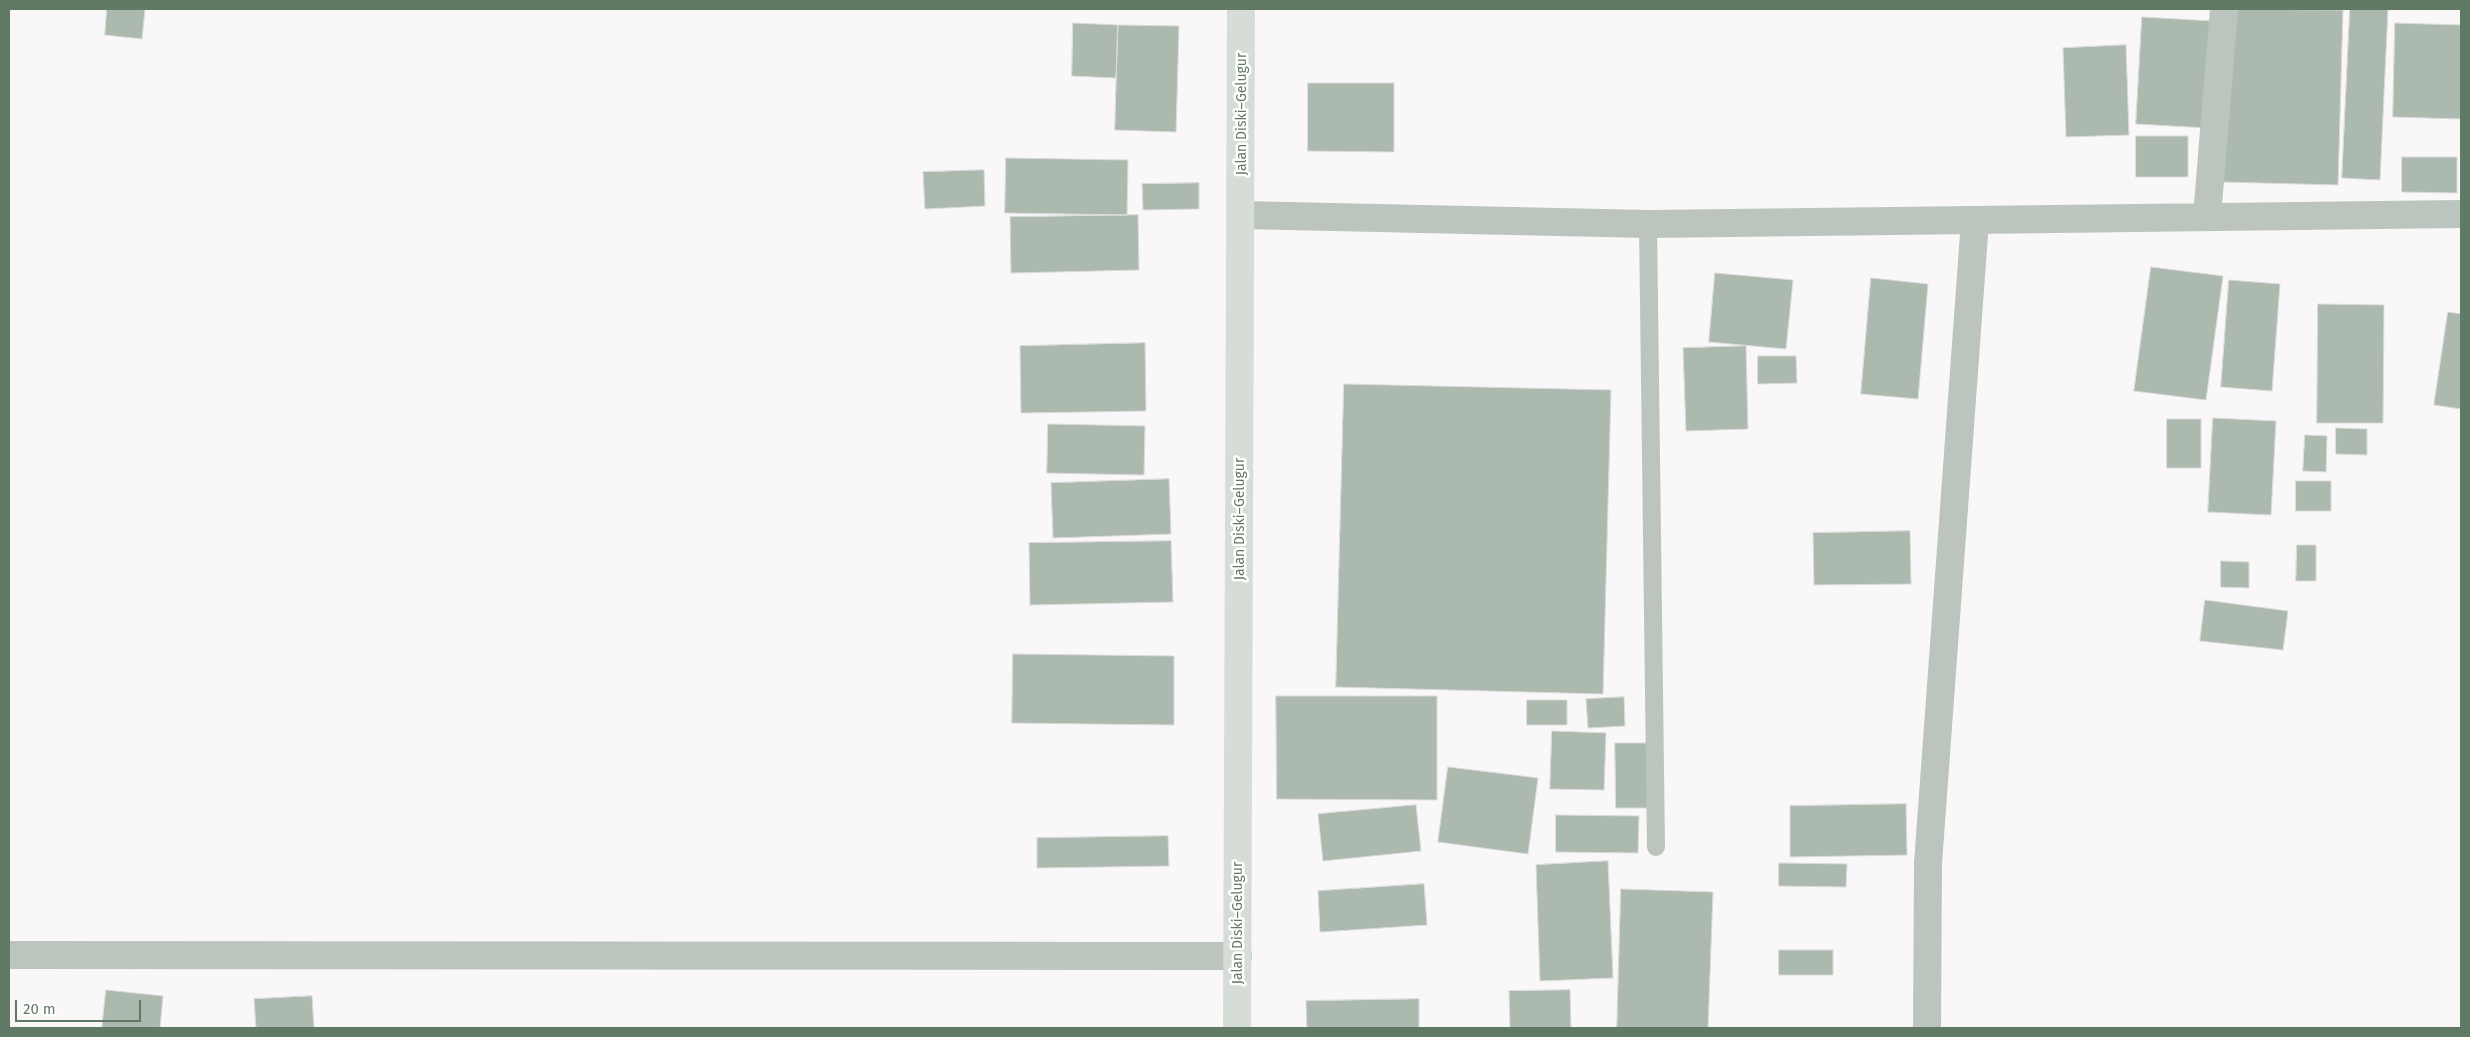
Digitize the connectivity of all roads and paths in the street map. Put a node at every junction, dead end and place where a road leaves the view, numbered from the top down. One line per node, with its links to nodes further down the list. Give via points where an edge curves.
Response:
1 (1241, 9): 4 (main road, Jalan Diski–Gelugur)
2 (2224, 9): 5 (street)
3 (2461, 214): 5 (street)
4 (1242, 215): 7 (street); 10 (main road, Jalan Diski–Gelugur)
5 (2207, 218): 6 (street)
6 (1975, 221): 7 (street); 12 (street, via 1928,864)
7 (1648, 224): 8 (lane)
8 (1656, 847)
9 (9, 955): 10 (street)
10 (1238, 956): 11 (main road, Jalan Diski–Gelugur)
11 (1237, 1028)
12 (1927, 1028)

